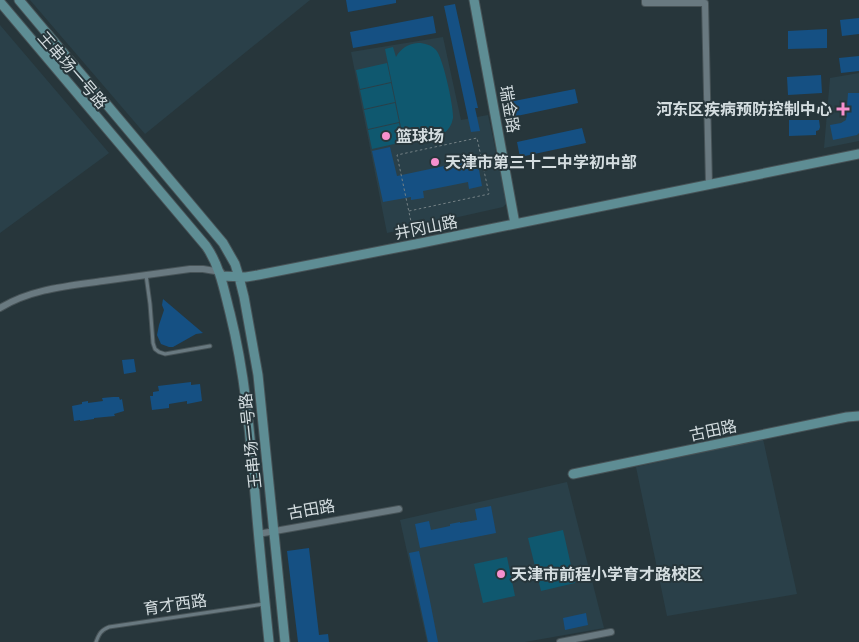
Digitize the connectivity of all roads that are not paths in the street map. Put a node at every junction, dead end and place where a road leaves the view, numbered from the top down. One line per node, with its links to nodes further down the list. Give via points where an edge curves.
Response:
1 (19, 0): 9 (main road, 王串场一号路, via 223,243)
2 (474, 0): 7 (main road, 瑞金路)
3 (645, 0): 6 (street, via 645,3 705,3)
4 (0, 1): 8 (main road, 王串场一号路, via 206,246)
5 (859, 152): 6 (main road, 井冈山路)
6 (710, 183): 7 (main road, 井冈山路)
7 (515, 222): 9 (main road, 井冈山路); 9 (main road, 井冈山路, via 267,273)
8 (220, 274): 9 (main road, 井冈山路); 10 (street, 井冈山路, via 190,269); 11 (main road, 王串场一号路); 18 (main road, 王串场一号路, via 242,374)
9 (238, 275): 17 (main road, 王串场一号路, via 258,375)
10 (146, 276): 12 (street, 井冈山路, via 41,293); 13 (lane, via 156,349 165,354)
11 (227, 304)
12 (0, 310)
13 (210, 346)
14 (859, 416): 15 (main road, 古田路)
15 (573, 474)
16 (399, 509): 17 (street, 古田路)
17 (274, 532): 18 (street, 古田路); 23 (main road, 王串场一号路)
18 (258, 534): 19 (main road, 王串场一号路)
19 (265, 604): 21 (lane, 育才西路, via 119,624 102,630); 22 (main road, 王串场一号路)
20 (611, 632): 24 (street)
21 (96, 642)
22 (269, 642)
23 (284, 642)
24 (560, 642)

